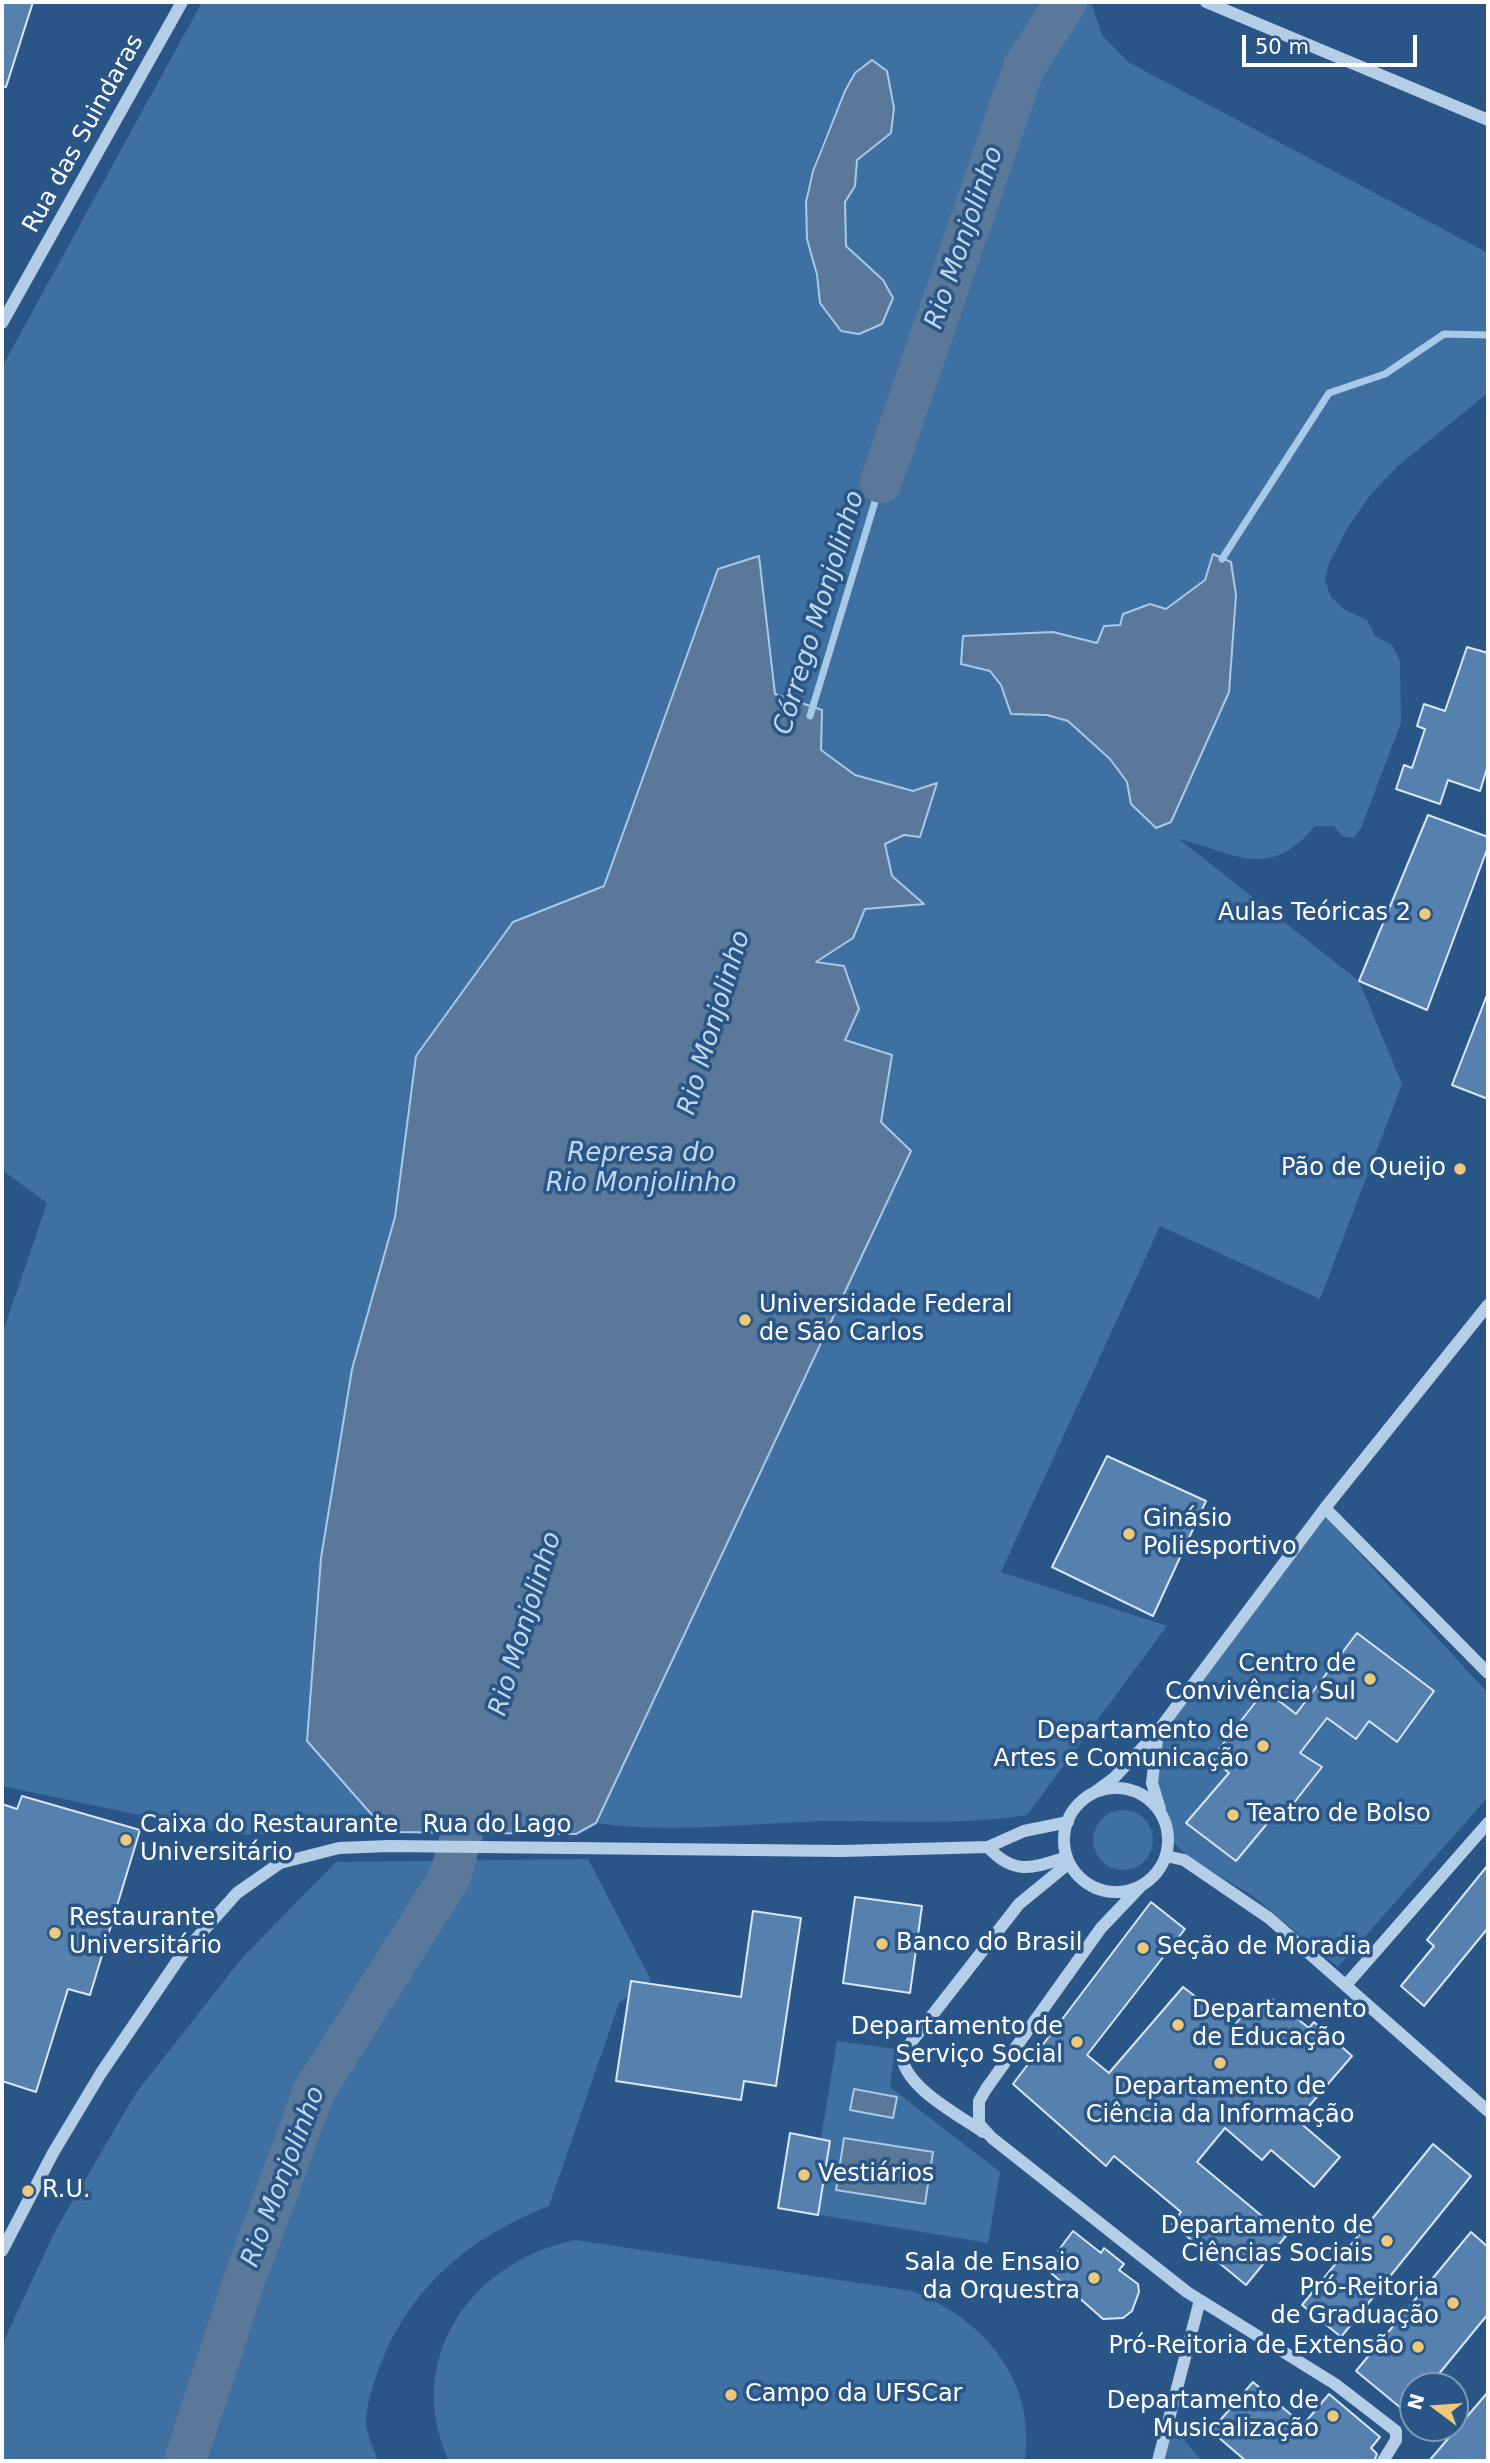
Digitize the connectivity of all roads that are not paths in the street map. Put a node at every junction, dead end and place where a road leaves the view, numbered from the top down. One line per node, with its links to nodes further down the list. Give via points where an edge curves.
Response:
1 (182, 2): 4 (street, Rua das Suindaras)
2 (1206, 2): 3 (street)
3 (1488, 120)
4 (2, 323)
5 (1488, 1305): 6 (street)
6 (1325, 1508): 7 (street); 8 (street)
7 (1488, 1673)
8 (1158, 1731): 9 (street, via 1114,1778); 10 (street, via 1152,1783)
9 (1092, 1794): 10 (street, via 1115,1789 1137,1792); 11 (street)
10 (1160, 1812): 14 (street, via 1167,1826)
11 (1068, 1822): 13 (street, Rua do Lago, via 1024,1830); 15 (street, via 1064,1840)
12 (1488, 1823): 17 (street)
13 (988, 1847): 15 (street, via 1003,1863 1034,1868); 20 (street, Rua do Lago, via 841,1851 389,1846 339,1848 281,1863 237,1893 180,1957 101,2073)
14 (1166, 1856): 16 (street); 17 (street, via 1184,1860 1269,1918)
15 (1068, 1860): 16 (street, via 1087,1884 1100,1890); 19 (street, via 1019,1904 902,2054 907,2074 925,2092)
16 (1140, 1887): 19 (street, via 1101,1928 986,2089 979,2101 979,2124)
17 (1346, 1985): 18 (street)
18 (1488, 2111)
19 (992, 2138): 21 (street)
20 (2, 2251)
21 (1200, 2300): 22 (street); 23 (street, via 1335,2384 1396,2431 1396,2440)
22 (1158, 2461)
23 (1383, 2461)

